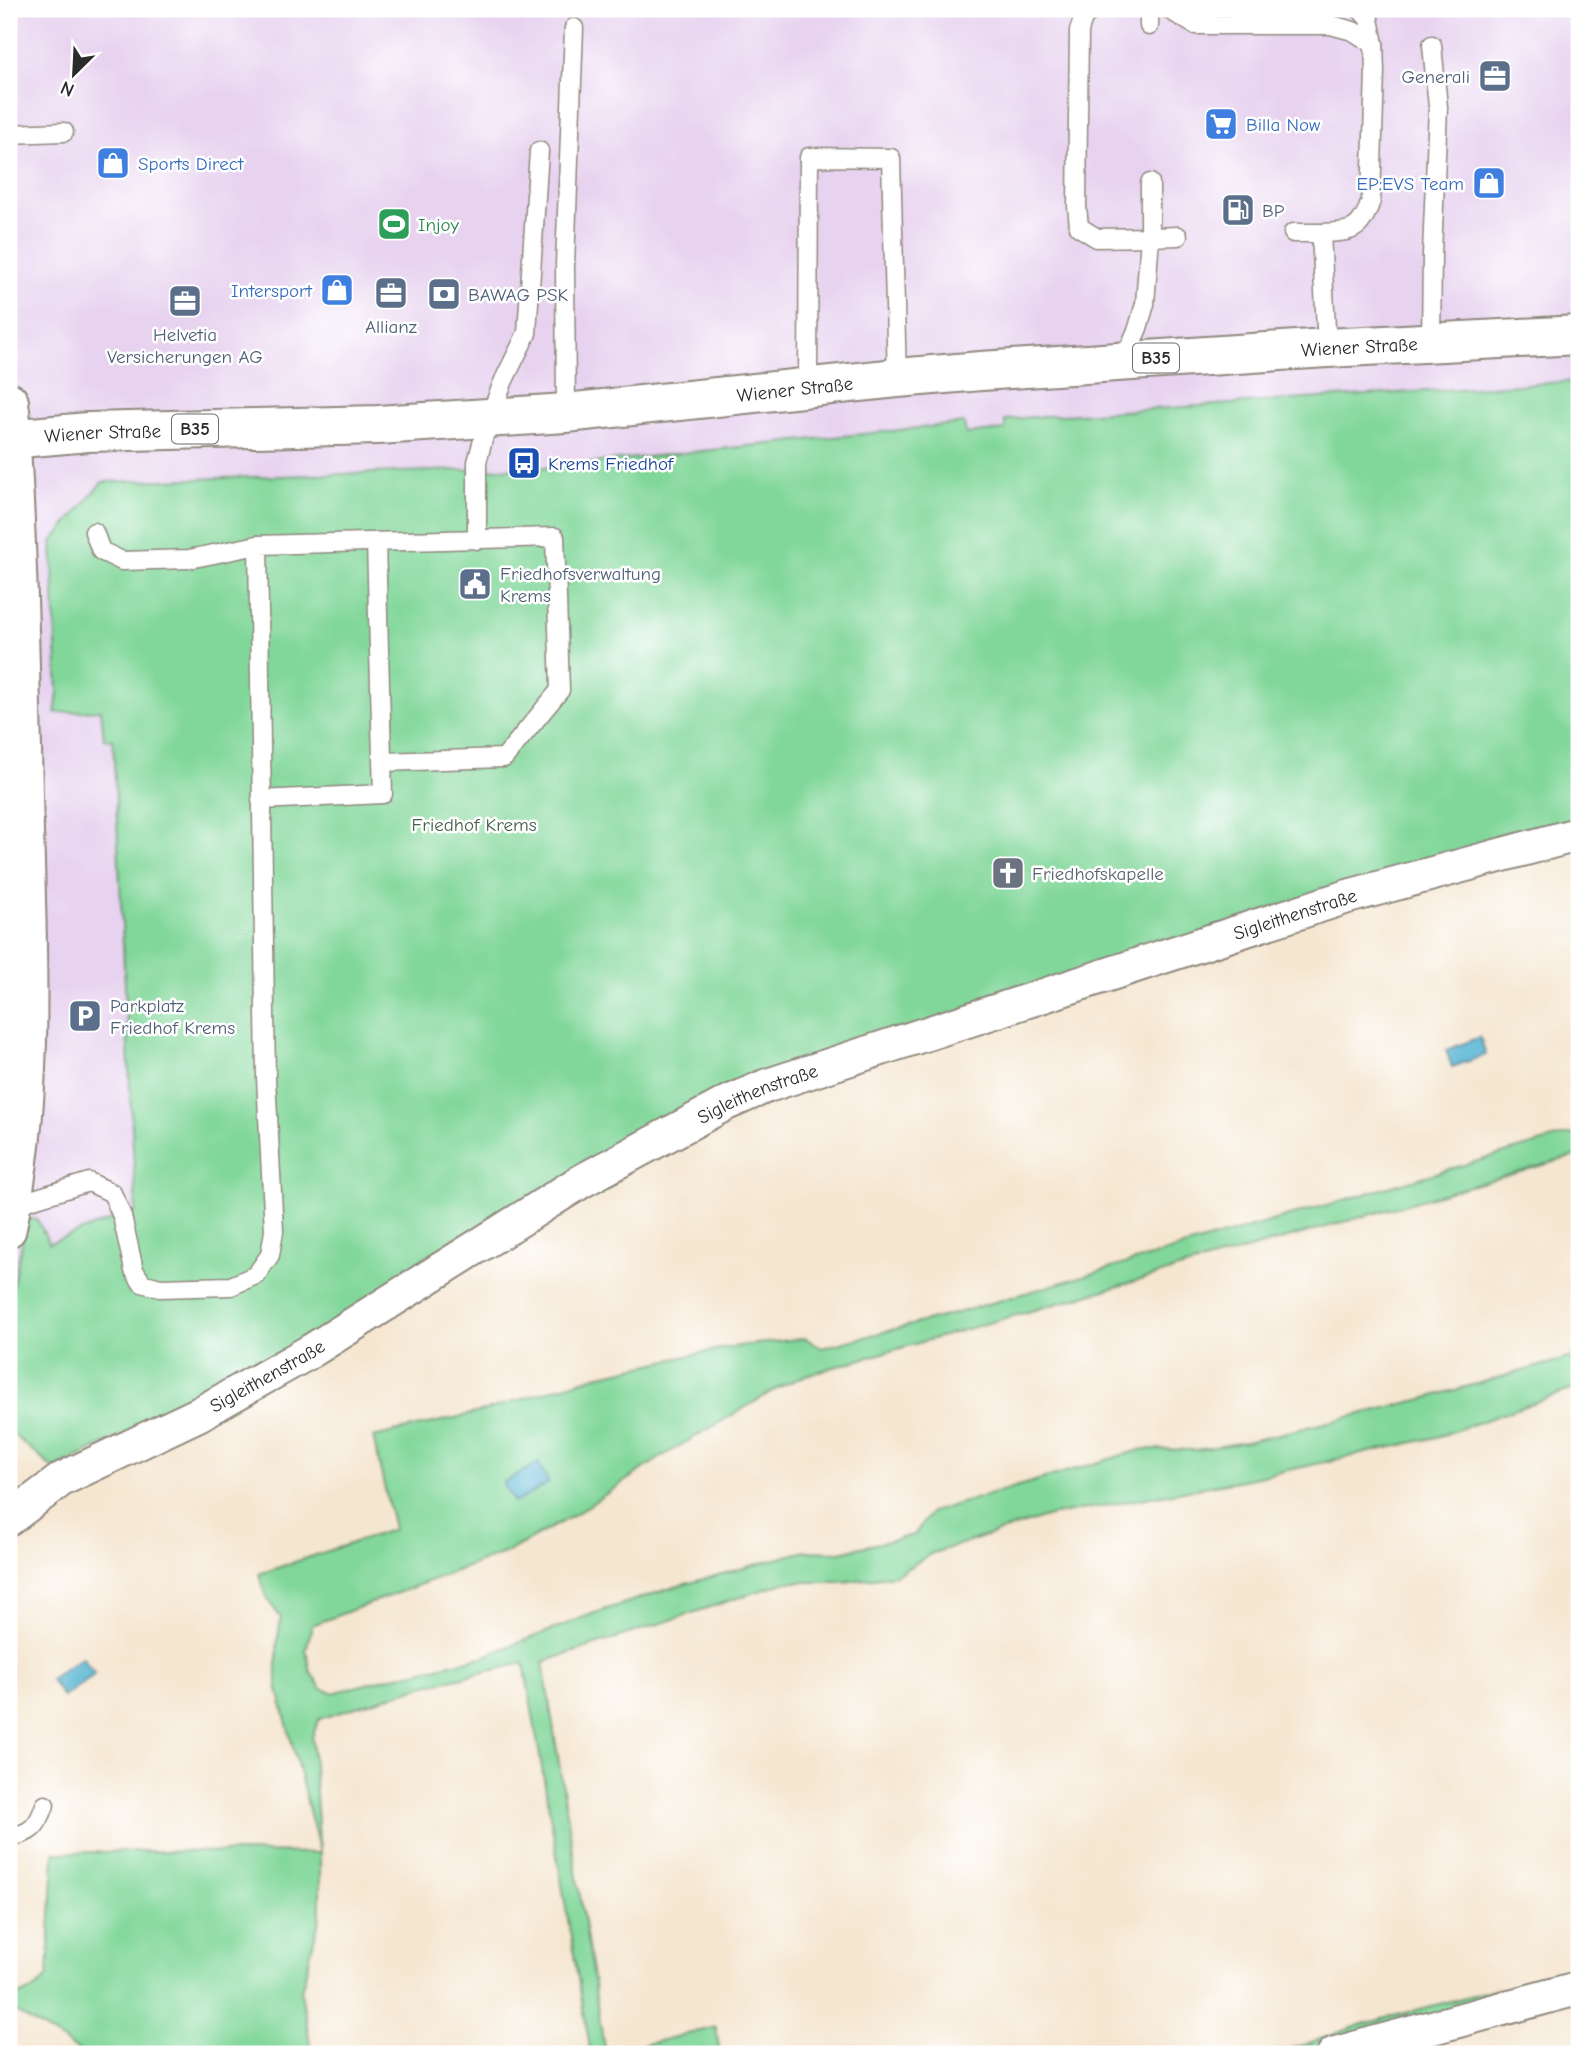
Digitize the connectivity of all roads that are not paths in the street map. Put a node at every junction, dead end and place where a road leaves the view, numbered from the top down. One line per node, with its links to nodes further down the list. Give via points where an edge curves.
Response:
1 (1095, 9): 14 (lane, via 1084,16 1079,31 1079,227 1097,238)
2 (1168, 9): 5 (lane, via 1195,25 1331,24)
3 (1360, 9): 5 (lane, via 1369,19)
4 (574, 28): 21 (lane, via 565,265)
5 (1374, 44): 12 (lane, via 1371,201 1364,219 1348,232)
6 (1432, 45): 16 (lane, via 1438,107)
7 (64, 132): 8 (lane)
8 (9, 134)
9 (539, 151): 22 (lane, via 527,333)
10 (1150, 183): 14 (lane)
11 (1293, 233): 12 (lane)
12 (1321, 233): 17 (lane)
13 (1178, 236): 14 (lane)
14 (1150, 237): 18 (lane, via 1145,303)
15 (1579, 335): 16 (main road, Wiener Straße / B35)
16 (1431, 343): 17 (main road, Wiener Straße / B35)
17 (1327, 348): 18 (main road, Wiener Straße / B35)
18 (1124, 360): 19 (main road, Wiener Straße / B35)
19 (897, 377): 20 (main road, Wiener Straße / B35); 20 (lane, via 891,158 809,156)
20 (808, 387): 21 (main road, Wiener Straße / B35)
21 (566, 413): 22 (main road, Wiener Straße / B35)
22 (489, 418): 23 (main road, Wiener Straße / B35, via 88,432); 25 (lane, via 477,461)
23 (10, 427): 31 (street, via 18,515 31,967 29,1067)
24 (94, 532): 27 (lane, via 102,551 122,561 189,559)
25 (478, 540): 26 (lane); 28 (lane, via 555,537 561,690 503,758)
26 (376, 542): 27 (lane); 28 (lane)
27 (258, 545): 29 (lane)
28 (383, 762): 29 (lane, via 383,794)
29 (261, 800): 31 (lane, via 274,1231 270,1255 256,1275 230,1286 160,1289 142,1283 134,1270 112,1193 89,1182)
30 (1579, 834): 32 (street, Sigleithenstraße, via 1346,897 756,1090 580,1182 311,1351 199,1414 62,1479)
31 (11, 1217)
32 (12, 1511)
33 (45, 1805): 34 (lane, via 40,1820 27,1833)
34 (9, 1837)
35 (1579, 1988): 36 (street)
36 (1334, 2054)

